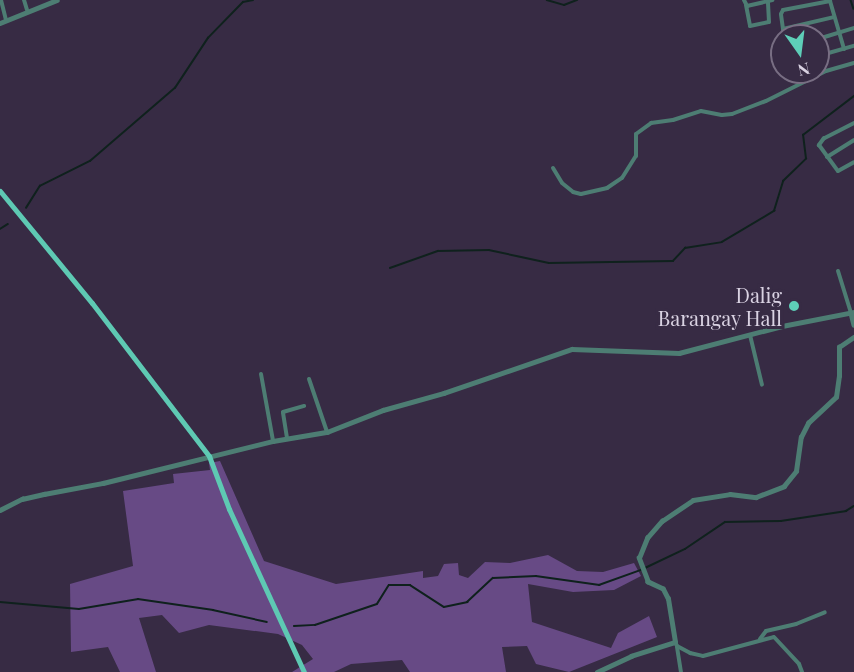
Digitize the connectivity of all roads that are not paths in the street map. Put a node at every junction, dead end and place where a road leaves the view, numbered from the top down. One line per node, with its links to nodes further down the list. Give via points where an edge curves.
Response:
1 (1, 0): 10 (street)
2 (24, 0): 8 (street)
3 (57, 0): 6 (street)
4 (830, 0): 9 (street); 12 (street, via 783,10)
5 (770, 1): 7 (street); 7 (street, via 769,22 750,26)
6 (43, 2): 8 (street)
7 (745, 2)
8 (27, 10): 10 (street)
9 (834, 17): 13 (street); 15 (street)
10 (6, 20): 11 (street)
11 (0, 23)
12 (783, 24)
13 (804, 24)
14 (854, 28): 15 (street)
15 (839, 33): 16 (street); 18 (street)
16 (830, 36)
17 (854, 46): 18 (street)
18 (844, 49): 19 (street)
19 (830, 53)
20 (854, 63): 25 (street, via 826,71 732,114 701,111 651,123 636,134 636,156 622,178 607,188 573,192)
21 (854, 123): 23 (street, via 820,141)
22 (854, 140): 23 (street)
23 (827, 157): 24 (street, via 838,171)
24 (854, 162)
25 (553, 168)
26 (0, 191): 39 (main road)
27 (838, 271): 28 (street)
28 (852, 312): 29 (street); 30 (street)
29 (854, 325)
30 (750, 335): 34 (street); 36 (street, via 679,353 572,349)
31 (854, 337): 43 (street, via 839,347 836,397 807,423 792,478 784,486 756,497 730,494 693,500 656,528 641,550 644,575 648,582 663,589 668,599)
32 (261, 374): 38 (street)
33 (309, 379): 36 (street)
34 (762, 385)
35 (304, 406): 37 (street, via 282,412)
36 (327, 432): 37 (street)
37 (287, 438): 38 (street)
38 (273, 441): 39 (street)
39 (209, 456): 40 (street, via 22,499); 44 (main road)
40 (0, 510)
41 (825, 612): 42 (street, via 766,631)
42 (760, 639): 43 (street, via 703,656); 47 (street, via 777,639)
43 (676, 644): 45 (street, via 631,656); 46 (street)
44 (304, 672)
45 (597, 672)
46 (681, 672)
47 (802, 672)

